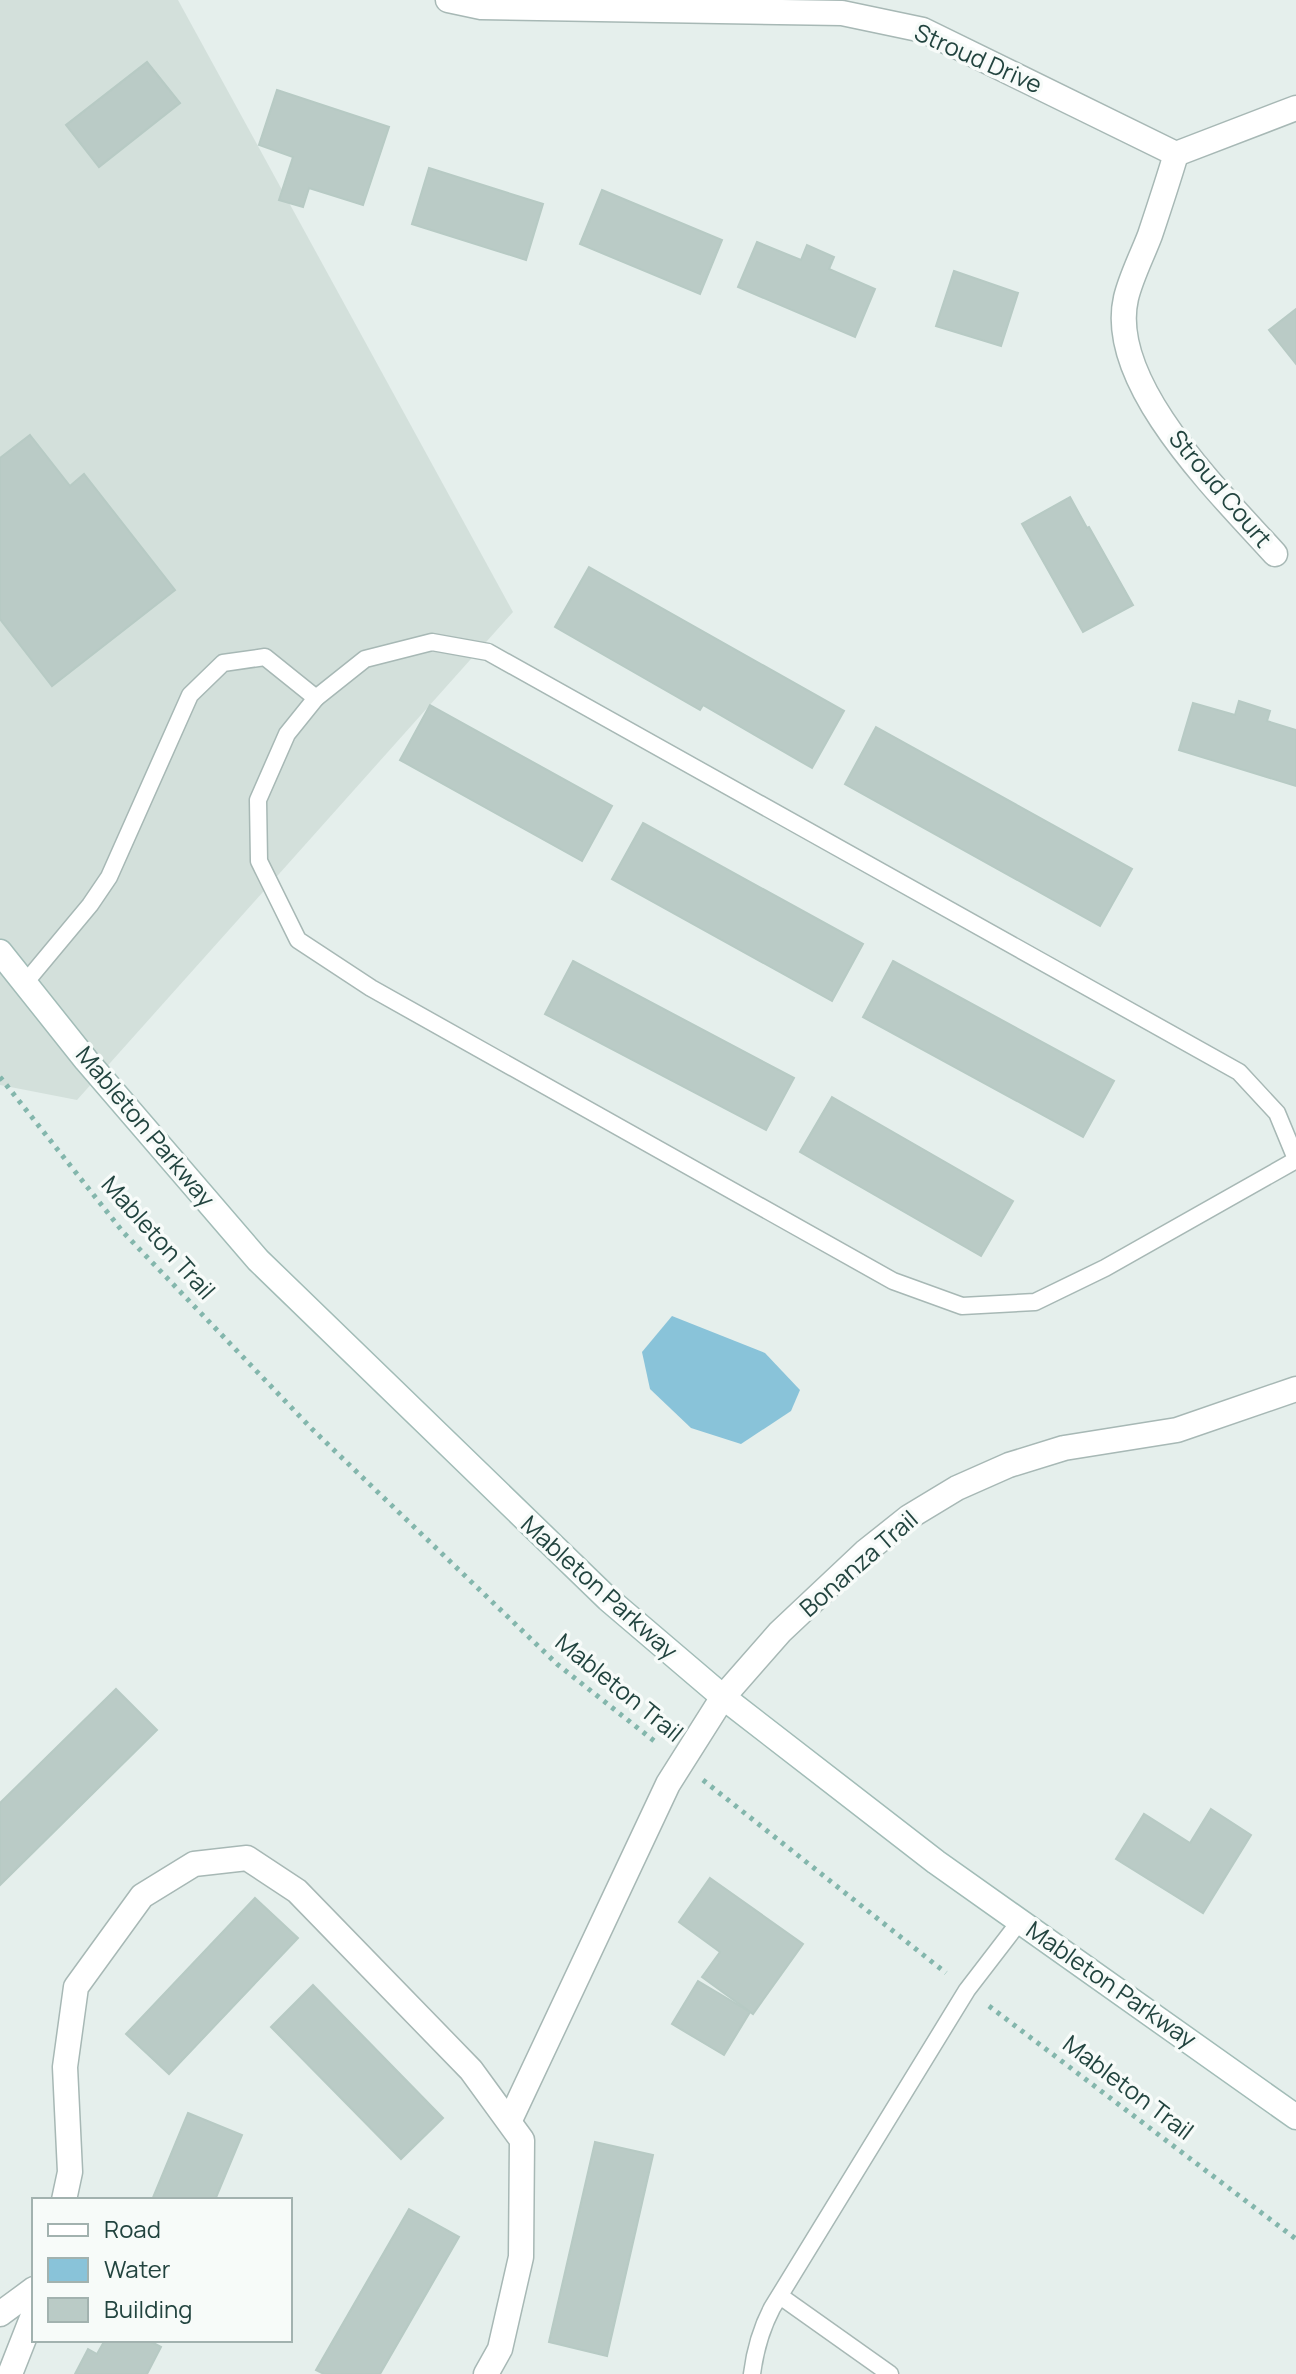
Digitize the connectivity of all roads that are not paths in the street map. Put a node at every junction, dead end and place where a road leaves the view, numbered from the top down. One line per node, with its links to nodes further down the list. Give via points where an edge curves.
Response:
1 (448, 0): 3 (street, Stroud Drive, via 481,7 842,13 923,30)
2 (1296, 108): 3 (street)
3 (1176, 154): 4 (street, Stroud Court, via 1126,300 1124,338 1150,398 1189,458)
4 (1275, 554)
5 (316, 698): 7 (lane, via 265,657 223,663 190,695 109,877); 8 (lane, via 365,659 432,642 488,652 1239,1072 1277,1113); 8 (lane, via 287,734 258,800 259,861 298,940 371,988 893,1281 962,1306 1035,1302)
6 (0, 952): 7 (street, Mableton Parkway)
7 (25, 983): 10 (street, Mableton Parkway, via 258,1260 608,1599)
8 (1296, 1160)
9 (1296, 1389): 10 (street, Bonanza Trail, via 1177,1430 1064,1448 957,1488 865,1552 780,1632)
10 (723, 1697): 11 (street, Mableton Parkway); 13 (street, Bonanza Trail, via 668,1784)
11 (1020, 1921): 12 (street, Mableton Parkway); 16 (lane, via 967,1990)
12 (1296, 2117)
13 (510, 2120): 14 (street, via 471,2070 297,1891 247,1858 194,1864 142,1896 76,1987 65,2067 70,2172); 20 (street, via 522,2140 521,2257 500,2349)
14 (64, 2198)
15 (32, 2290): 17 (street)
16 (780, 2296): 21 (lane, via 763,2325); 22 (lane)
17 (0, 2314)
18 (32, 2318): 19 (street)
19 (10, 2374)
20 (486, 2374)
21 (752, 2374)
22 (890, 2374)

